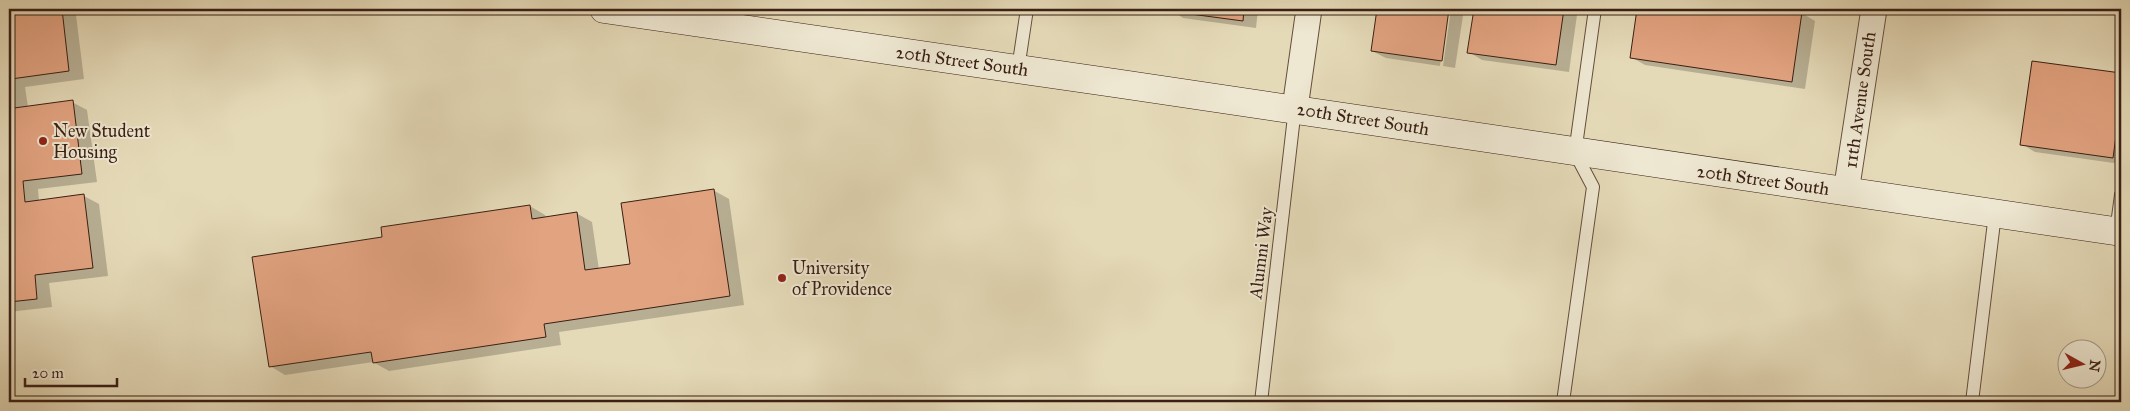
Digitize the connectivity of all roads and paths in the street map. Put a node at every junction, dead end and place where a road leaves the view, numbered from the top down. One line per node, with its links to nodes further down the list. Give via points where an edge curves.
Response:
1 (604, 9): 6 (street, 20th Street South)
2 (1027, 9): 7 (lane)
3 (1309, 9): 8 (street)
4 (1595, 9): 9 (lane)
5 (1874, 9): 10 (street, 11th Avenue South)
6 (745, 19): 7 (street, 20th Street South)
7 (1018, 69): 8 (street, 20th Street South)
8 (1295, 108): 9 (street, 20th Street South); 14 (lane, Alumni Way)
9 (1575, 153): 10 (street, 20th Street South); 15 (lane, via 1593,186)
10 (1846, 192): 12 (street, 20th Street South)
11 (2121, 195): 13 (lane)
12 (1995, 214): 13 (street, 20th Street South); 16 (lane)
13 (2118, 232)
14 (1261, 402)
15 (1563, 402)
16 (1972, 402)

